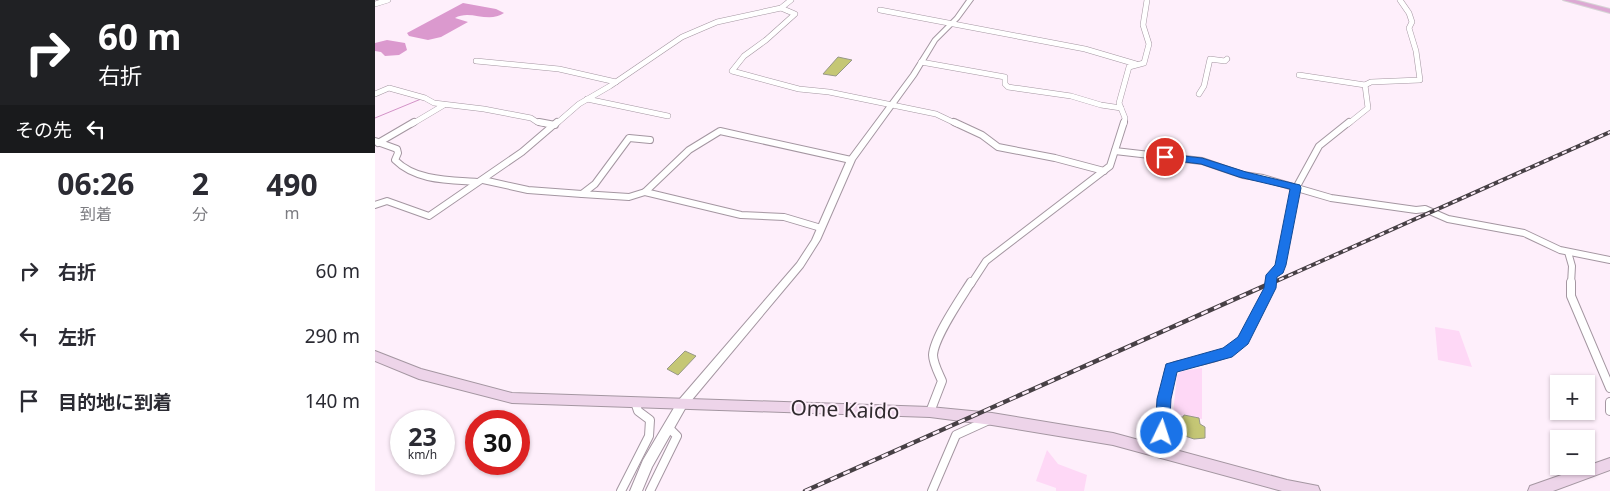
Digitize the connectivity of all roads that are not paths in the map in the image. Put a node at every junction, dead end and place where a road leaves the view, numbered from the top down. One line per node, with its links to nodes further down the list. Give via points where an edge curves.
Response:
1 (378, 0): 8 (street)
2 (388, 0): 8 (street)
3 (791, 0): 9 (street)
4 (970, 0): 12 (street)
5 (1147, 0): 16 (street, via 1143,25 1149,44 1144,63)
6 (1400, 0): 19 (street, via 1412,22 1409,28 1420,80)
7 (1567, 0): 11 (main road)
8 (375, 4)
9 (781, 8): 18 (street, via 694,30); 23 (street, via 795,14 752,50 732,72 799,89)
10 (880, 10): 12 (street)
11 (1610, 11)
12 (950, 25): 15 (street, via 935,40); 16 (street, via 1085,50)
13 (1227, 59): 21 (street, via 1210,59)
14 (475, 61): 18 (street, via 559,69)
15 (921, 62): 23 (street); 25 (street, via 1005,77 1008,87 1071,96)
16 (1136, 64): 25 (street, via 1129,68 1120,97)
17 (1299, 76): 19 (street)
18 (615, 82): 22 (street)
19 (1365, 85): 34 (street, via 1368,108 1319,146)
20 (375, 94): 24 (street, via 389,88)
21 (1199, 94)
22 (587, 99): 26 (street); 27 (street)
23 (892, 104): 31 (street); 32 (street, via 946,117 998,147)
24 (445, 105): 27 (street, via 483,109); 29 (street)
25 (1121, 108): 30 (street, via 1125,118)
26 (668, 116)
27 (555, 125): 33 (street)
28 (649, 140): 36 (street, via 629,138 595,184)
29 (376, 142): 33 (street, via 397,149 395,160 398,165 415,174)
30 (1115, 151): 32 (street, via 1110,166); 34 (street, via 1202,161)
31 (851, 160): 35 (street, via 720,131 689,150); 38 (street)
32 (1104, 171): 47 (street, via 986,260 936,343 933,356 942,381)
33 (480, 181): 36 (street, via 528,190); 37 (street, via 429,216 387,202)
34 (1296, 188): 39 (street, via 1331,198 1425,209 1448,219 1524,234); 50 (street, via 1279,270 1272,275 1270,288 1243,340 1227,353 1175,366 1169,371)
35 (645, 192): 36 (street, via 629,197); 38 (street, via 741,215 784,217)
36 (582, 194)
37 (375, 205)
38 (821, 228): 45 (street, via 800,265)
39 (1568, 252): 40 (street); 42 (street, via 1572,266 1571,296)
40 (1610, 260)
41 (375, 356): 43 (main road, Ome Kaido, via 419,374 512,398)
42 (1610, 388)
43 (635, 402): 45 (main road, Ome Kaido); 53 (street, via 638,411 650,420 649,436)
44 (1610, 402): 46 (street)
45 (682, 404): 47 (main road, Ome Kaido); 49 (street)
46 (1610, 411)
47 (930, 412): 48 (main road, Ome Kaido)
48 (992, 419): 50 (main road, Ome Kaido, via 1113,439); 55 (street, via 956,435)
49 (668, 427): 52 (street, via 647,464); 54 (street, via 677,436)
50 (1161, 451): 56 (main road, Ome Kaido)
51 (1610, 464): 57 (main road)
52 (637, 490)
53 (621, 491)
54 (650, 491)
55 (932, 491)
56 (1313, 491)
57 (1535, 491)

